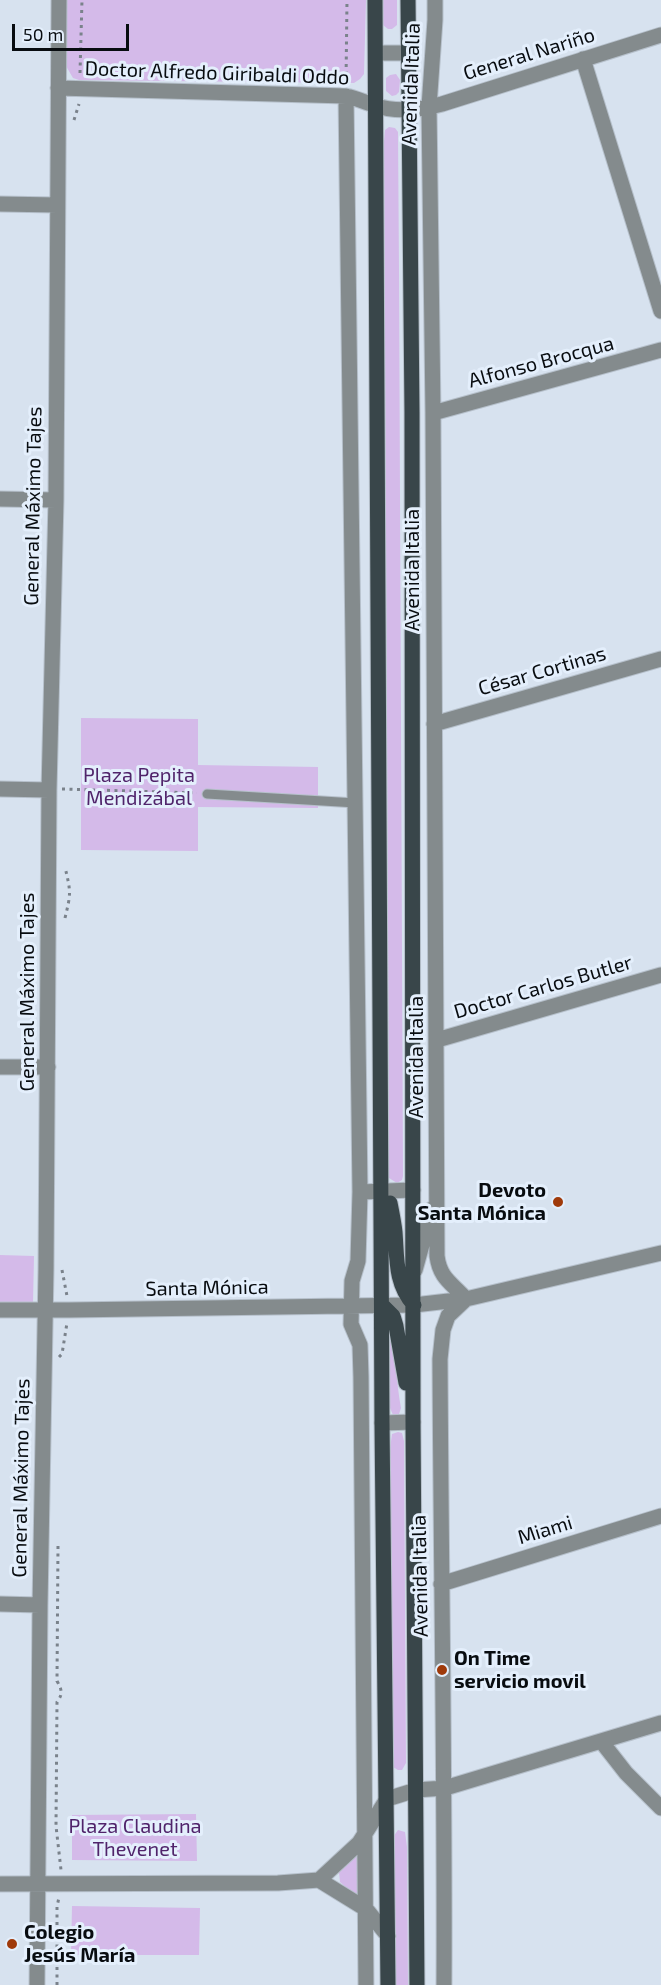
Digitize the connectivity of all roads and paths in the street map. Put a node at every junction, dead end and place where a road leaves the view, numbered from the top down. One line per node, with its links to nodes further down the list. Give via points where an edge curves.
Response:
1 (59, 0): 10 (street, General Máximo Tajes)
2 (347, 0): 11 (path)
3 (375, 0): 7 (main road, Avenida Italia)
4 (408, 0): 8 (main road, Avenida Italia)
5 (435, 0): 13 (street, Avenida Italia)
6 (661, 35): 9 (street, General Nariño)
7 (376, 53): 8 (street, Avenida Italia); 12 (main road, Avenida Italia)
8 (409, 53): 14 (main road, Avenida Italia)
9 (583, 59): 13 (street, General Nariño); 17 (street)
10 (58, 88): 11 (street, Doctor Alfredo Giribaldi Oddo); 16 (street, General Máximo Tajes)
11 (346, 96): 12 (street, Doctor Alfredo Giribaldi Oddo); 27 (street)
12 (375, 106): 14 (street, Doctor Alfredo Giribaldi Oddo); 28 (main road, Avenida Italia)
13 (429, 107): 14 (street, General Nariño); 19 (street, Avenida Italia)
14 (410, 110): 35 (main road, Avenida Italia)
15 (0, 204): 16 (street)
16 (57, 205): 21 (street, General Máximo Tajes)
17 (661, 311)
18 (661, 350): 19 (street, Alfonso Brocqua)
19 (433, 413): 23 (street, Avenida Italia)
20 (0, 499): 21 (street)
21 (56, 500): 25 (street, General Máximo Tajes)
22 (661, 659): 23 (street, César Cortinas)
23 (434, 724): 30 (street, Avenida Italia)
24 (0, 789): 25 (street)
25 (49, 790): 26 (path); 32 (street, General Máximo Tajes)
26 (207, 794): 27 (lane)
27 (356, 803): 28 (street); 34 (street)
28 (380, 804): 33 (main road, Avenida Italia)
29 (661, 975): 30 (street, Doctor Carlos Butler)
30 (437, 1040): 36 (street, Avenida Italia)
31 (0, 1067): 32 (street)
32 (48, 1067): 48 (street, General Máximo Tajes)
33 (381, 1104): 34 (street, Avenida Italia); 39 (main road, Avenida Italia)
34 (359, 1105): 40 (street)
35 (413, 1141): 36 (street, Avenida Italia); 38 (main road, Avenida Italia)
36 (438, 1141): 37 (street, Avenida Italia)
37 (438, 1186): 42 (street, Avenida Italia); 43 (street, Avenida Italia, via 438,1267)
38 (413, 1190): 39 (street); 42 (main road, Avenida Italia)
39 (382, 1191): 40 (street); 44 (main road, via 388,1196 395,1230 399,1281); 45 (main road, Avenida Italia)
40 (360, 1192): 46 (street, via 358,1261)
41 (661, 1253): 43 (street, Santa Mónica)
42 (414, 1276): 44 (main road, Avenida Italia)
43 (466, 1299): 44 (street, Santa Mónica); 53 (street, Avenida Italia, via 448,1316 440,1359)
44 (414, 1305): 45 (street, Santa Mónica); 49 (main road, Avenida Italia)
45 (383, 1306): 46 (street, Santa Mónica); 49 (main road, via 396,1326); 50 (main road, Avenida Italia)
46 (351, 1307): 48 (street, Santa Mónica); 62 (street, via 351,1324 360,1346 361,1377)
47 (0, 1310): 48 (street, Santa Mónica)
48 (46, 1310): 55 (street, General Máximo Tajes)
49 (413, 1422): 50 (street); 59 (main road, Avenida Italia)
50 (382, 1423): 60 (main road, Avenida Italia)
51 (661, 1516): 53 (street, Miami)
52 (58, 1537): 63 (path, via 57,1681 62,1695 57,1702 56,1826)
53 (441, 1584): 58 (street, Avenida Italia)
54 (0, 1604): 55 (street)
55 (40, 1605): 66 (street, General Máximo Tajes)
56 (661, 1723): 57 (street)
57 (601, 1741): 58 (street); 61 (street)
58 (444, 1788): 59 (street); 75 (street, Avenida Italia)
59 (416, 1790): 60 (street); 74 (main road, Avenida Italia)
60 (387, 1799): 62 (street); 69 (main road, Avenida Italia)
61 (661, 1808)
62 (364, 1834): 64 (street); 68 (street)
63 (61, 1871)
64 (319, 1880): 66 (street); 68 (street)
65 (0, 1884): 66 (street)
66 (38, 1885): 70 (street, General Máximo Tajes)
67 (59, 1898): 71 (path)
68 (366, 1909): 69 (street); 72 (street)
69 (388, 1936): 73 (main road, Avenida Italia)
70 (37, 1985)
71 (57, 1985)
72 (366, 1985)
73 (388, 1985)
74 (417, 1985)
75 (444, 1985)

